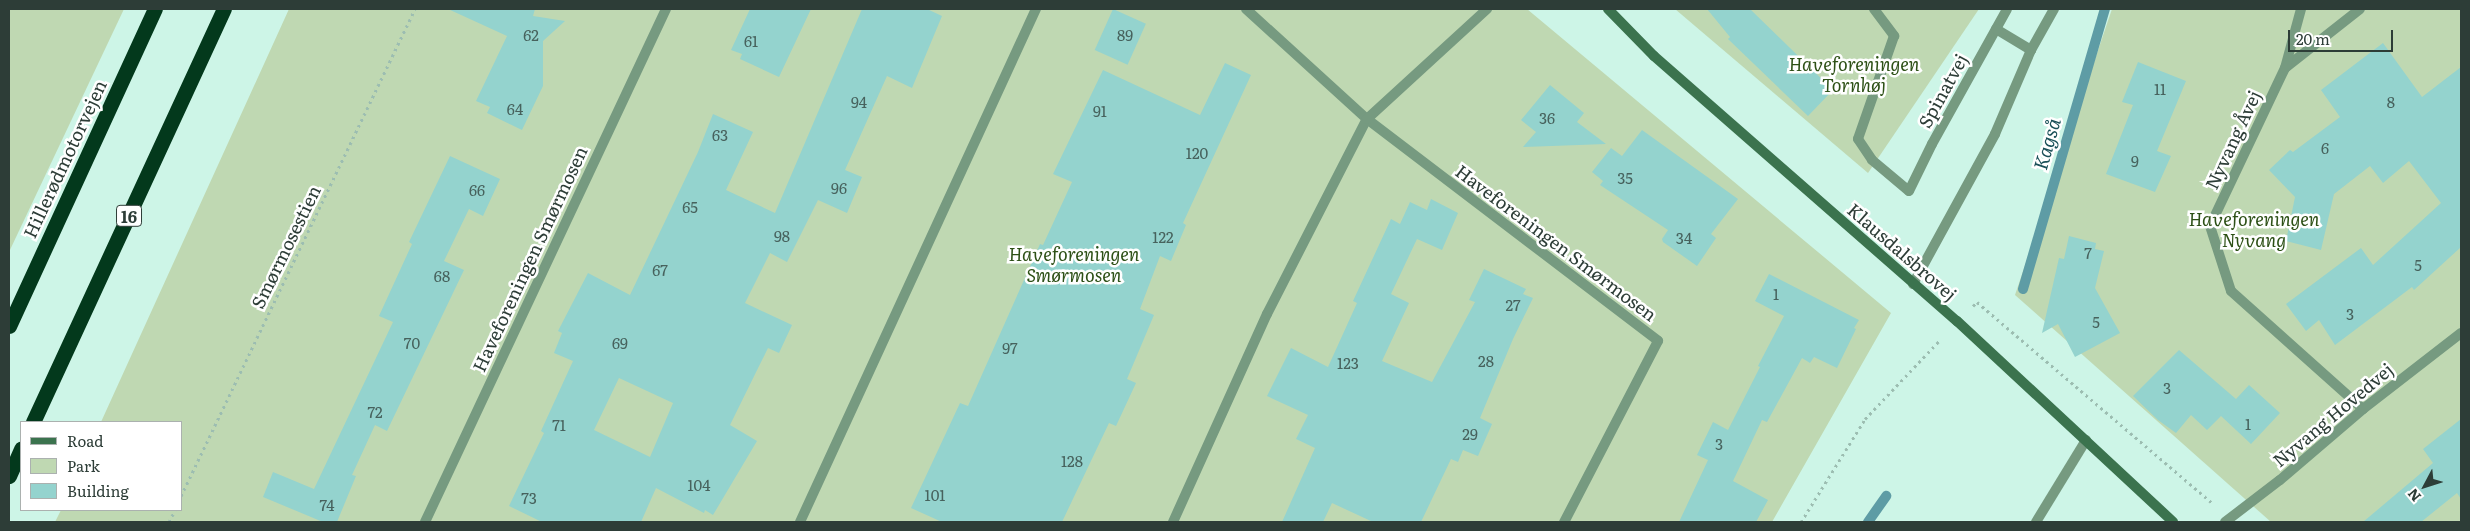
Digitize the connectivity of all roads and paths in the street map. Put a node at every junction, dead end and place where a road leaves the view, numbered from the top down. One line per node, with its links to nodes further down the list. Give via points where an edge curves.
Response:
1 (155, 9): 21 (highway, Hillerødmotorvejen)
2 (224, 9): 24 (highway, 16)
3 (415, 9): 28 (path, Smørmosestien)
4 (666, 9): 30 (lane, Haveforeningen Smørmosen)
5 (1036, 9): 31 (lane)
6 (1246, 9): 17 (lane, Haveforeningen Smørmosen)
7 (1487, 9): 17 (lane)
8 (1608, 9): 18 (street, Klausdalsbrovej, via 1654,56)
9 (1874, 9): 14 (lane, Spinatvej, via 1894,36 1858,139 1872,160 1910,190)
10 (2007, 9): 14 (lane, Spinatvej)
11 (2054, 9): 15 (lane)
12 (2301, 9): 16 (lane)
13 (2360, 9): 16 (lane, Nyvang Åvej)
14 (1996, 29): 15 (lane)
15 (2031, 50): 18 (lane, via 1995,134)
16 (2285, 68): 23 (lane, Nyvang Åvej, via 2210,226 2231,291)
17 (1367, 119): 32 (lane, via 1267,314); 33 (lane, Haveforeningen Smørmosen, via 1658,341)
18 (1913, 284): 20 (street, Klausdalsbrovej)
19 (1977, 302): 29 (path)
20 (1957, 321): 25 (street, Klausdalsbrovej); 34 (path, via 1865,419)
21 (9, 326)
22 (2461, 333): 23 (lane, Nyvang Hovedvej)
23 (2363, 409): 29 (lane, Nyvang Hovedvej)
24 (33, 421)
25 (2086, 440): 35 (lane); 36 (street, Klausdalsbrovej)
26 (20, 450): 27 (highway)
27 (9, 476)
28 (182, 494)
29 (2228, 520)
30 (425, 522)
31 (800, 522)
32 (1173, 522)
33 (1564, 522)
34 (1801, 522)
35 (2036, 522)
36 (2173, 522)

